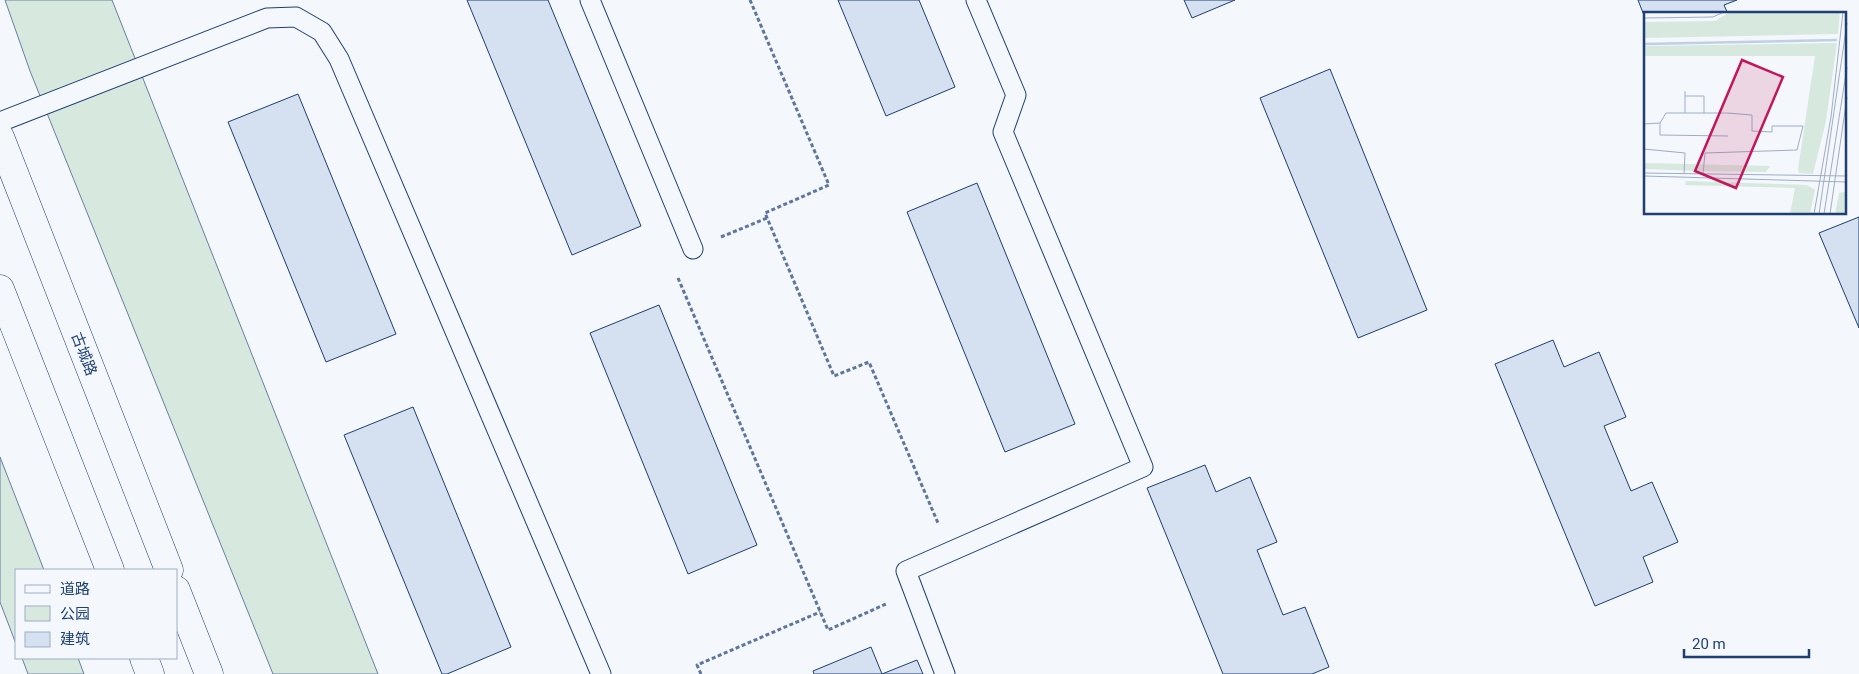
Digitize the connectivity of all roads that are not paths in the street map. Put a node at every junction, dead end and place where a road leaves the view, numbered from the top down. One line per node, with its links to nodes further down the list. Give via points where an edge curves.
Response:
1 (590, 0): 5 (lane)
2 (976, 0): 14 (lane, via 1016,95 1003,132 1143,468 906,571)
3 (0, 122): 13 (lane, via 267,18 296,17 322,32 343,68)
4 (0, 137): 8 (main road, 古城路)
5 (693, 249)
6 (0, 290): 7 (main road)
7 (110, 569)
8 (169, 569)
9 (178, 595): 12 (main road)
10 (144, 659): 11 (main road)
11 (150, 674)
12 (209, 674)
13 (601, 674)
14 (946, 674)

